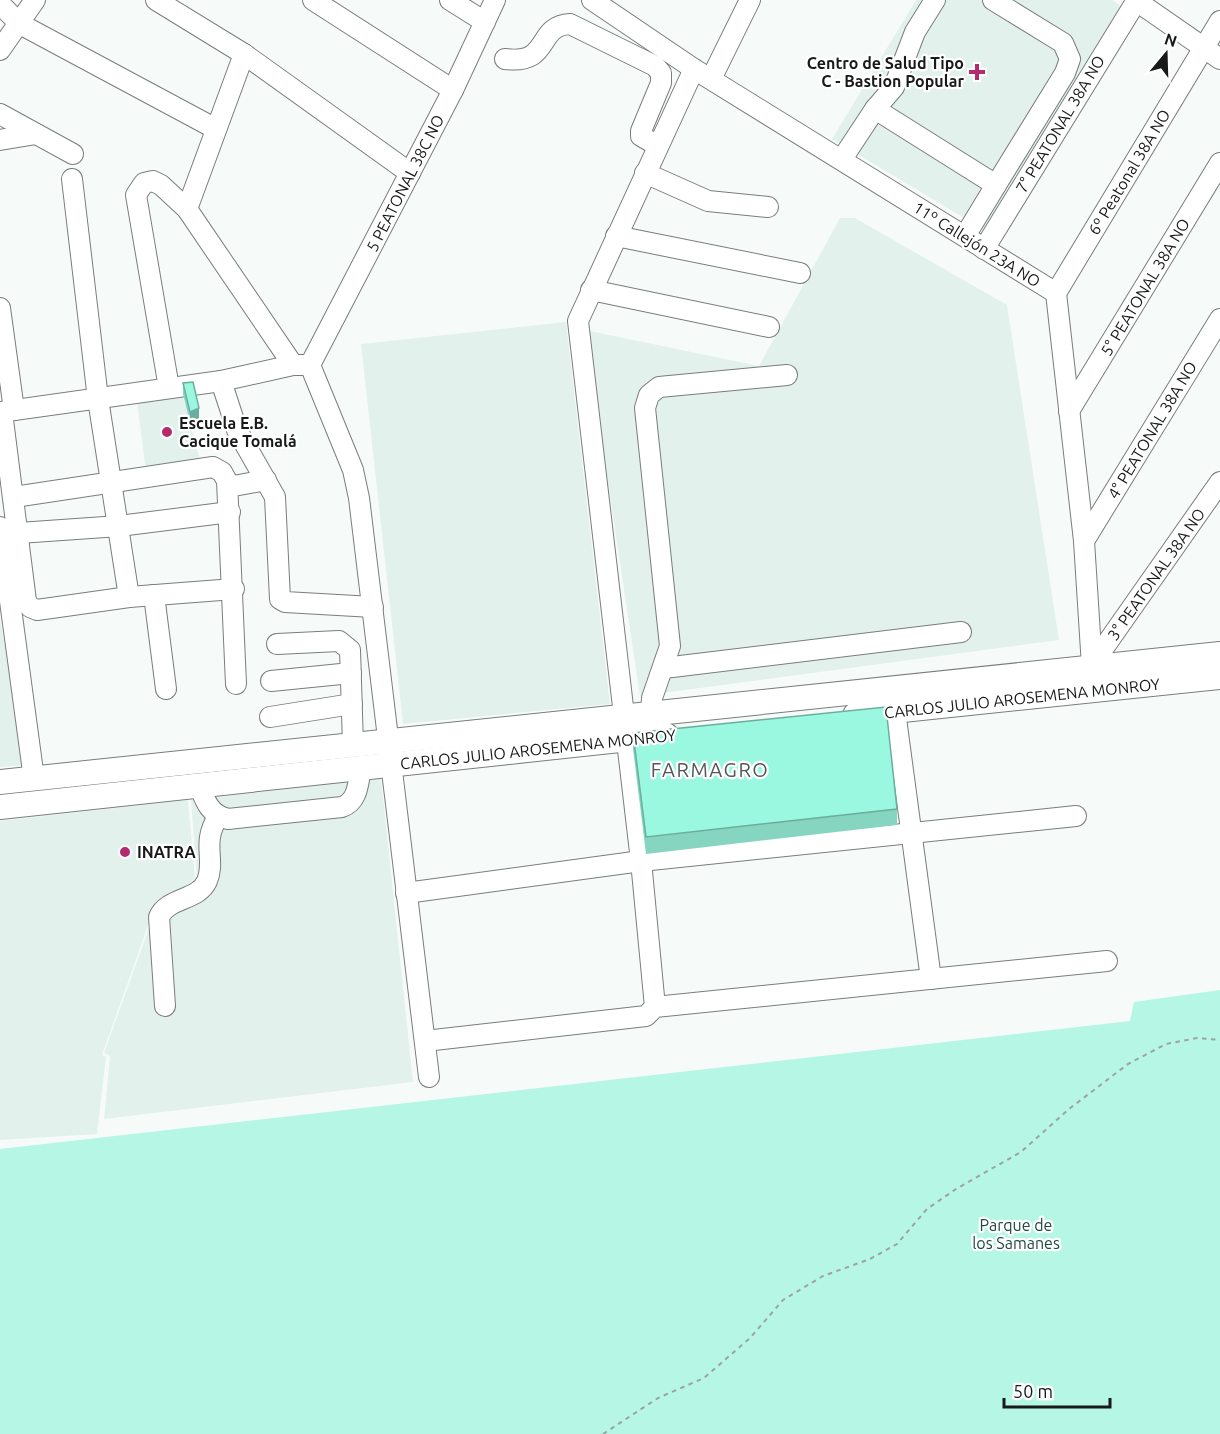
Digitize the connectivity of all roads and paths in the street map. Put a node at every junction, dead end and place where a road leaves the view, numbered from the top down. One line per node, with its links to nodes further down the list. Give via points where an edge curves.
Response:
1 (35, 0): 14 (street)
2 (156, 0): 17 (street)
3 (314, 0): 21 (street)
4 (450, 0): 13 (street)
5 (495, 0): 13 (street, 5 PEATONAL 38C NO)
6 (592, 0): 19 (street, 11º Callejón 23A NO)
7 (750, 0): 20 (street)
8 (935, 0): 22 (street, via 915,32 894,87)
9 (993, 0): 34 (street, via 1063,44 1070,58 1065,73)
10 (1136, 0): 16 (street); 39 (street, 7° PEATONAL 38A NO)
11 (0, 4): 14 (street)
12 (1220, 21): 16 (street, 6º Peatonal 38A NO)
13 (484, 22): 21 (street, 5 PEATONAL 38C NO)
14 (20, 24): 15 (street); 24 (street)
15 (0, 50)
16 (1212, 53): 42 (street, 6º Peatonal 38A NO)
17 (244, 54): 24 (street); 32 (street)
18 (505, 59): 27 (street, via 530,59 560,24 570,24 655,66 661,73 661,83 641,131 642,136)
19 (694, 69): 20 (street, 11º Callejón 23A NO); 27 (street)
20 (711, 79): 29 (street, 11º Callejón 23A NO)
21 (453, 90): 32 (street, 5 PEATONAL 38C NO)
22 (875, 109): 29 (street); 34 (street)
23 (0, 114): 25 (street)
24 (216, 129): 36 (street)
25 (36, 134): 26 (street); 28 (street)
26 (0, 140)
27 (658, 146): 31 (street)
28 (73, 154)
29 (842, 159): 38 (street, 11º Callejón 23A NO)
30 (1220, 163): 52 (street, 5° PEATONAL 38A NO)
31 (645, 173): 35 (street, via 708,201); 37 (street)
32 (410, 174): 46 (street, 5 PEATONAL 38C NO)
33 (72, 179): 50 (street)
34 (996, 185): 38 (street)
35 (768, 207)
36 (187, 209): 46 (street); 49 (street, via 153,181 144,183 136,195)
37 (616, 236): 40 (street); 41 (street)
38 (964, 236): 39 (street, 11º Callejón 23A NO)
39 (984, 249): 42 (street, 11º Callejón 23A NO)
40 (800, 273)
41 (591, 290): 45 (street); 84 (street, via 578,321)
42 (1056, 293): 52 (street, 11º Callejón 23A NO)
43 (0, 308): 51 (street)
44 (1220, 318): 62 (street, 4° PEATONAL 38A NO)
45 (769, 327)
46 (301, 365): 48 (street); 66 (street, via 353,470)
47 (787, 375): 71 (street, via 659,387 649,395 645,408 670,646)
48 (221, 381): 49 (street); 53 (street, via 237,430)
49 (169, 388): 50 (street)
50 (98, 399): 51 (street); 54 (street)
51 (5, 411): 57 (street)
52 (1069, 411): 62 (street, 11º Callejón 23A NO)
53 (266, 480): 56 (street); 66 (street, via 275,497 280,599)
54 (112, 482): 56 (street, via 213,467 222,472); 57 (street); 59 (street)
55 (1220, 482): 70 (street, 3° PEATONAL 38A NO)
56 (228, 487): 58 (street)
57 (14, 497): 61 (street)
58 (230, 512): 59 (street); 63 (street)
59 (119, 526): 61 (street); 65 (street)
60 (0, 527): 89 (street)
61 (19, 533): 65 (street, via 30,608)
62 (1084, 541): 70 (street, 11º Callejón 23A NO)
63 (234, 589): 64 (street); 75 (street)
64 (154, 595): 65 (street); 76 (street)
65 (129, 597)
66 (373, 607): 87 (street)
67 (961, 632): 71 (street)
68 (277, 644): 72 (street, via 339,641 350,650)
69 (1220, 654): 70 (main road, CARLOS JULIO AROSEMENA MONROY)
70 (1091, 666): 77 (street, 11º Callejón 23A NO); 78 (main road, CARLOS JULIO AROSEMENA MONROY)
71 (664, 668): 80 (street, via 652,698)
72 (351, 673): 74 (street); 79 (street)
73 (1220, 677): 77 (main road, CARLOS JULIO AROSEMENA MONROY)
74 (270, 681)
75 (237, 684)
76 (166, 689)
77 (1094, 690): 78 (main road, CARLOS JULIO AROSEMENA MONROY)
78 (894, 700): 80 (main road, CARLOS JULIO AROSEMENA MONROY); 82 (main road, CARLOS JULIO AROSEMENA MONROY); 95 (street)
79 (352, 704): 81 (street); 86 (street)
80 (651, 713): 84 (main road, CARLOS JULIO AROSEMENA MONROY)
81 (270, 717)
82 (842, 726): 83 (street)
83 (870, 732)
84 (626, 738): 85 (main road, CARLOS JULIO AROSEMENA MONROY); 87 (main road, CARLOS JULIO AROSEMENA MONROY); 96 (street)
85 (683, 742)
86 (353, 745): 87 (main road, CARLOS JULIO AROSEMENA MONROY); 89 (main road, CARLOS JULIO AROSEMENA MONROY)
87 (391, 753): 88 (main road, CARLOS JULIO AROSEMENA MONROY); 97 (street)
88 (361, 768): 91 (main road, CARLOS JULIO AROSEMENA MONROY); 94 (street, via 355,797 342,807)
89 (34, 778): 90 (main road, CARLOS JULIO AROSEMENA MONROY)
90 (0, 782)
91 (199, 785): 92 (main road, CARLOS JULIO AROSEMENA MONROY); 94 (street)
92 (0, 807)
93 (1076, 816): 95 (street)
94 (218, 817): 100 (street, via 208,837 207,881 169,904 159,917)
95 (910, 834): 96 (street); 99 (street)
96 (641, 861): 97 (street); 101 (street)
97 (406, 893): 103 (street)
98 (1107, 961): 99 (street)
99 (931, 979): 101 (street)
100 (165, 1006)
101 (655, 1007): 103 (street, via 646,1016)
102 (1220, 1040): 105 (path, via 1197,1038 1166,1044 1128,1064 1021,1152 927,1209 897,1244 870,1259 823,1276 783,1300 750,1338 704,1378 658,1398)
103 (425, 1041): 104 (street)
104 (429, 1077)
105 (603, 1434)

